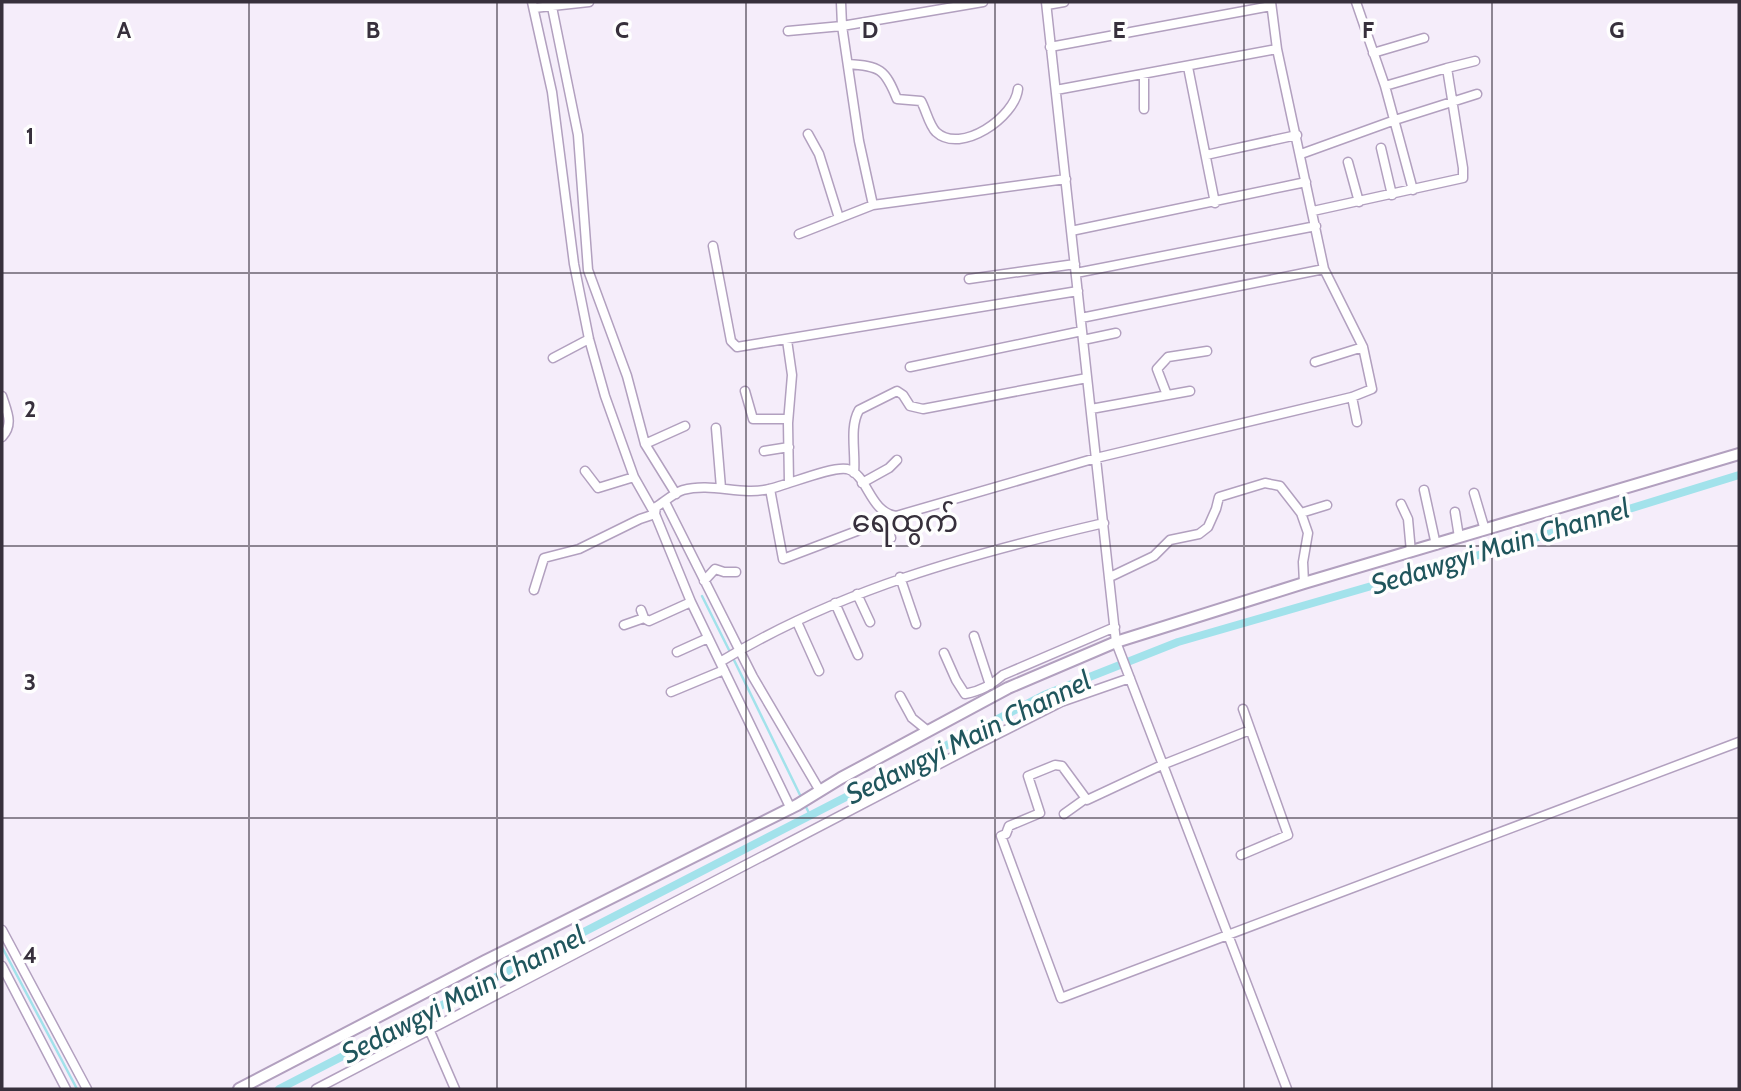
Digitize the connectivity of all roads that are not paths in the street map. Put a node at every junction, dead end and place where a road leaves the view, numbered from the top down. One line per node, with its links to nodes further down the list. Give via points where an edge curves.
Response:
1 (589, 2): 7 (street)
2 (841, 2): 10 (street)
3 (983, 2): 10 (street)
4 (1064, 2): 6 (street)
5 (1356, 2): 15 (street)
6 (1046, 3): 13 (street)
7 (551, 4): 9 (street); 35 (street, via 578,135)
8 (1271, 4): 13 (street); 14 (street)
9 (533, 5): 34 (street)
10 (842, 26): 11 (street); 17 (street)
11 (788, 32)
12 (1424, 38): 15 (street)
13 (1050, 47): 23 (street)
14 (1277, 49): 18 (street); 29 (street)
15 (1373, 53): 21 (street)
16 (1475, 61): 19 (street)
17 (848, 64): 22 (street, via 878,69 898,99 922,102 936,131 947,138 966,138 989,128 1013,106); 42 (street)
18 (1188, 66): 20 (street); 32 (street)
19 (1447, 68): 21 (street); 25 (street)
20 (1144, 75): 23 (street); 26 (street)
21 (1385, 86): 27 (street)
22 (1018, 89)
23 (1056, 90): 36 (street)
24 (1477, 94): 25 (street)
25 (1454, 102): 27 (street); 38 (street, via 1463,178)
26 (1144, 109)
27 (1395, 120): 31 (street); 38 (street)
28 (808, 134): 44 (street)
29 (1297, 135): 31 (street); 32 (street)
30 (1381, 148): 39 (street)
31 (1301, 154): 37 (street)
32 (1206, 155): 41 (street)
33 (1348, 163): 40 (street)
34 (562, 168): 35 (street); 56 (street)
35 (579, 169): 75 (street, via 588,270 627,376)
36 (1066, 179): 42 (street); 46 (street)
37 (1306, 182): 41 (street); 43 (street)
38 (1413, 190): 39 (street)
39 (1392, 195): 40 (street)
40 (1359, 202): 43 (street)
41 (1215, 203): 46 (street)
42 (873, 205): 44 (street)
43 (1313, 211): 45 (street)
44 (839, 218): 47 (street)
45 (1316, 226): 49 (street); 50 (street)
46 (1072, 231): 49 (street)
47 (799, 234)
48 (713, 246): 57 (street, via 733,344)
49 (1076, 269): 51 (street); 52 (street)
50 (1324, 269): 53 (street); 58 (street)
51 (968, 279)
52 (1078, 291): 53 (street); 57 (street)
53 (1081, 318): 55 (street)
54 (1116, 333): 55 (street)
55 (1083, 336): 62 (street); 63 (street)
56 (589, 339): 60 (street); 84 (street)
57 (787, 340): 70 (street, via 792,375)
58 (1363, 347): 61 (street); 68 (street, via 1372,389)
59 (1207, 351): 66 (street, via 1168,357 1157,369)
60 (553, 358)
61 (1315, 362)
62 (911, 367)
63 (1087, 379): 69 (street); 82 (street, via 923,410 910,406 897,391 859,410 853,429)
64 (745, 391): 70 (street, via 753,419)
65 (1191, 391): 66 (street)
66 (1167, 395): 69 (street)
67 (2, 396): 74 (street, via 10,421)
68 (1352, 397): 71 (street); 80 (street)
69 (1091, 409): 80 (street)
70 (788, 419): 76 (street)
71 (1357, 422)
72 (685, 426): 75 (street)
73 (716, 428): 87 (street)
74 (2, 438)
75 (645, 444): 91 (street)
76 (789, 447): 77 (street); 85 (street)
77 (764, 451)
78 (863, 454): 82 (street)
79 (1739, 454): 99 (street)
80 (1096, 458): 97 (street); 98 (street)
81 (897, 460): 86 (street)
82 (855, 470): 85 (street, via 839,469); 86 (street)
83 (584, 471): 84 (street, via 598,488)
84 (634, 477): 94 (street)
85 (789, 483): 88 (street)
86 (862, 483): 97 (street)
87 (721, 488): 88 (street); 91 (street)
88 (770, 489): 97 (street, via 783,559)
89 (1424, 490): 102 (street)
90 (1474, 493): 99 (street)
91 (676, 494): 94 (street)
92 (1401, 504): 103 (street, via 1408,519)
93 (1327, 505): 96 (street)
94 (659, 506): 107 (street); 109 (street, via 579,549 546,556); 111 (street)
95 (1455, 512): 100 (street)
96 (1301, 513): 106 (street, via 1274,483 1229,493 1219,497 1208,527 1199,534 1170,540 1154,556); 108 (street, via 1308,533)
97 (887, 517): 101 (street)
98 (1104, 523): 105 (street); 106 (street)
99 (1485, 530): 100 (street)
100 (1459, 537): 102 (street)
101 (891, 538)
102 (1436, 544): 103 (street)
103 (1411, 552): 108 (street)
104 (736, 572): 107 (street, via 715,569)
105 (901, 577): 110 (street); 115 (street)
106 (1110, 577): 117 (street)
107 (704, 580): 122 (street)
108 (1304, 583): 120 (street)
109 (534, 590)
110 (856, 594): 112 (street); 114 (street)
111 (691, 602): 116 (street, via 653,619 646,620 642,614); 119 (street)
112 (835, 603): 113 (street); 124 (street)
113 (797, 622): 122 (street); 126 (street)
114 (870, 622)
115 (916, 624)
116 (624, 625)
117 (1115, 627): 120 (street); 127 (street)
118 (974, 636): 129 (street)
119 (708, 638): 121 (street); 125 (street)
120 (1118, 646): 128 (street); 130 (street)
121 (677, 652)
122 (738, 653): 125 (street); 138 (street)
123 (944, 653): 129 (street, via 965,694)
124 (858, 655)
125 (722, 664): 131 (street); 140 (street)
126 (819, 671)
127 (1003, 675): 129 (street); 130 (street)
128 (1129, 676): 137 (street); 146 (street, via 1061,702 978,743)
129 (990, 685)
130 (1009, 688): 135 (street)
131 (671, 692)
132 (900, 696): 135 (street, via 912,718)
133 (1243, 709): 134 (street)
134 (1250, 730): 137 (street); 142 (street, via 1288,835)
135 (928, 731): 138 (street)
136 (1739, 742): 144 (street)
137 (1162, 765): 139 (street); 144 (street)
138 (820, 791): 140 (street)
139 (1086, 799): 141 (street); 144 (street, via 1062,766 1028,776 1040,813 1009,827 1001,836 1061,998)
140 (794, 807): 149 (street)
141 (1064, 814)
142 (1241, 855)
143 (2, 930): 148 (street)
144 (1228, 935): 152 (street)
145 (2, 966): 147 (street)
146 (429, 1029): 150 (street); 151 (street)
147 (66, 1089)
148 (87, 1089)
149 (239, 1089)
150 (316, 1089)
151 (455, 1089)
152 (1287, 1089)

